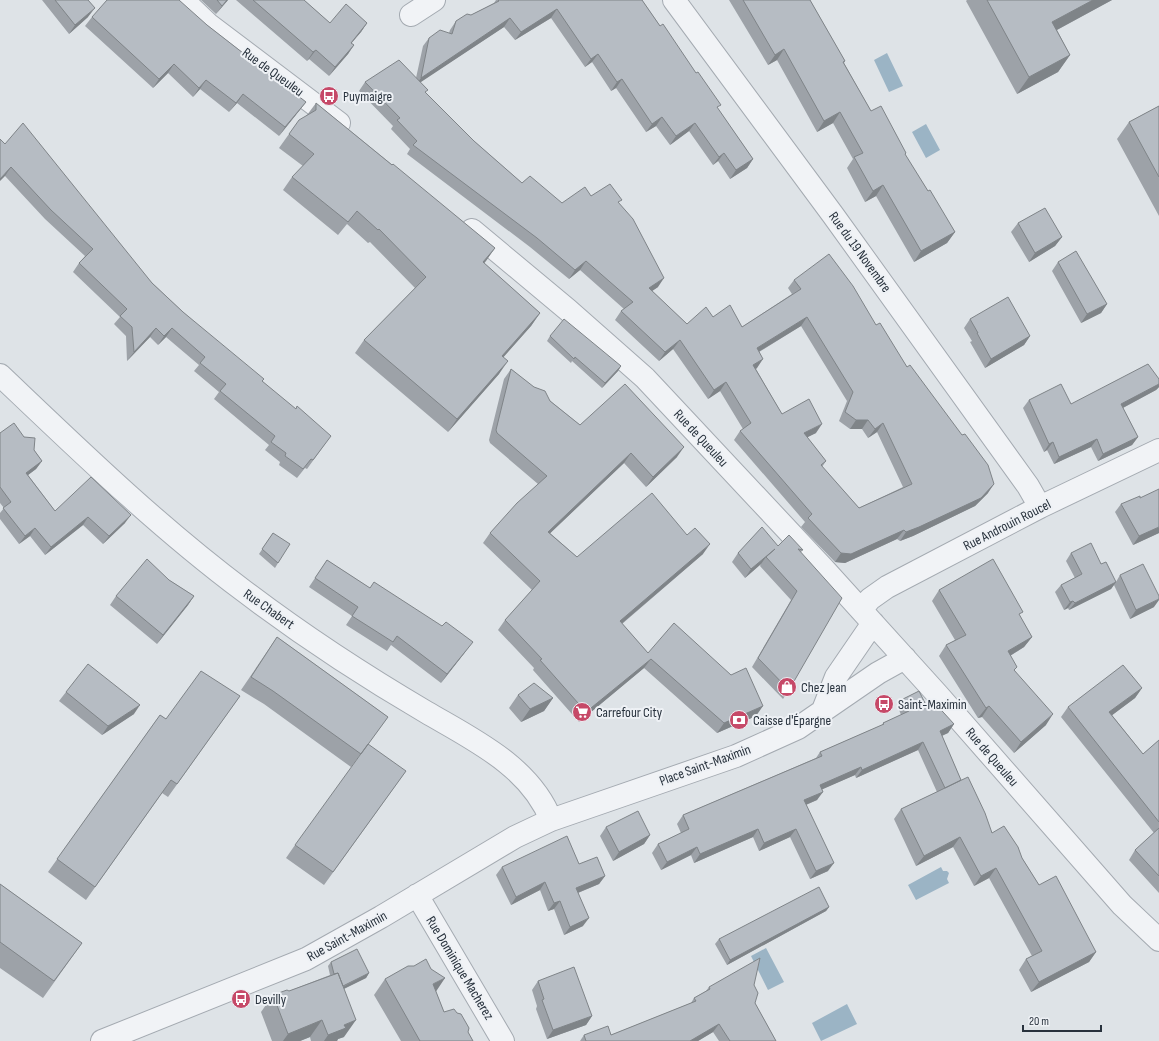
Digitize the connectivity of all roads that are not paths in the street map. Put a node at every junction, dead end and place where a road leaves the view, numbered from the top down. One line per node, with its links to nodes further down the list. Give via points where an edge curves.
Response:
1 (183, 0): 5 (street, Rue de Queuleu, via 208,24)
2 (434, 0): 4 (street)
3 (674, 0): 9 (street, Rue du 19 Novembre, via 982,421)
4 (411, 14)
5 (354, 134)
6 (455, 216): 10 (street, Rue de Queuleu, via 645,378)
7 (0, 375): 14 (street, Rue Chabert, via 130,498 244,591 362,674 479,743 505,762 527,783 546,808)
8 (1159, 450): 9 (street, Rue Androuin Roucel)
9 (1040, 507): 10 (street, Rue Androuin Roucel, via 887,587 870,599)
10 (867, 616): 11 (street, Rue de Queuleu); 12 (street, via 836,677)
11 (904, 658): 12 (street, Place Saint-Maximin); 16 (street, Rue de Queuleu, via 1122,905)
12 (823, 710): 13 (street, Place Saint-Maximin, via 798,728 736,756)
13 (581, 809): 14 (street, Rue Saint-Maximin)
14 (550, 820): 15 (street, Rue Saint-Maximin, via 515,837)
15 (417, 895): 17 (street, Rue Saint-Maximin, via 306,959); 18 (street, Rue Dominique Macherez)
16 (1159, 940)
17 (102, 1041)
18 (503, 1041)

